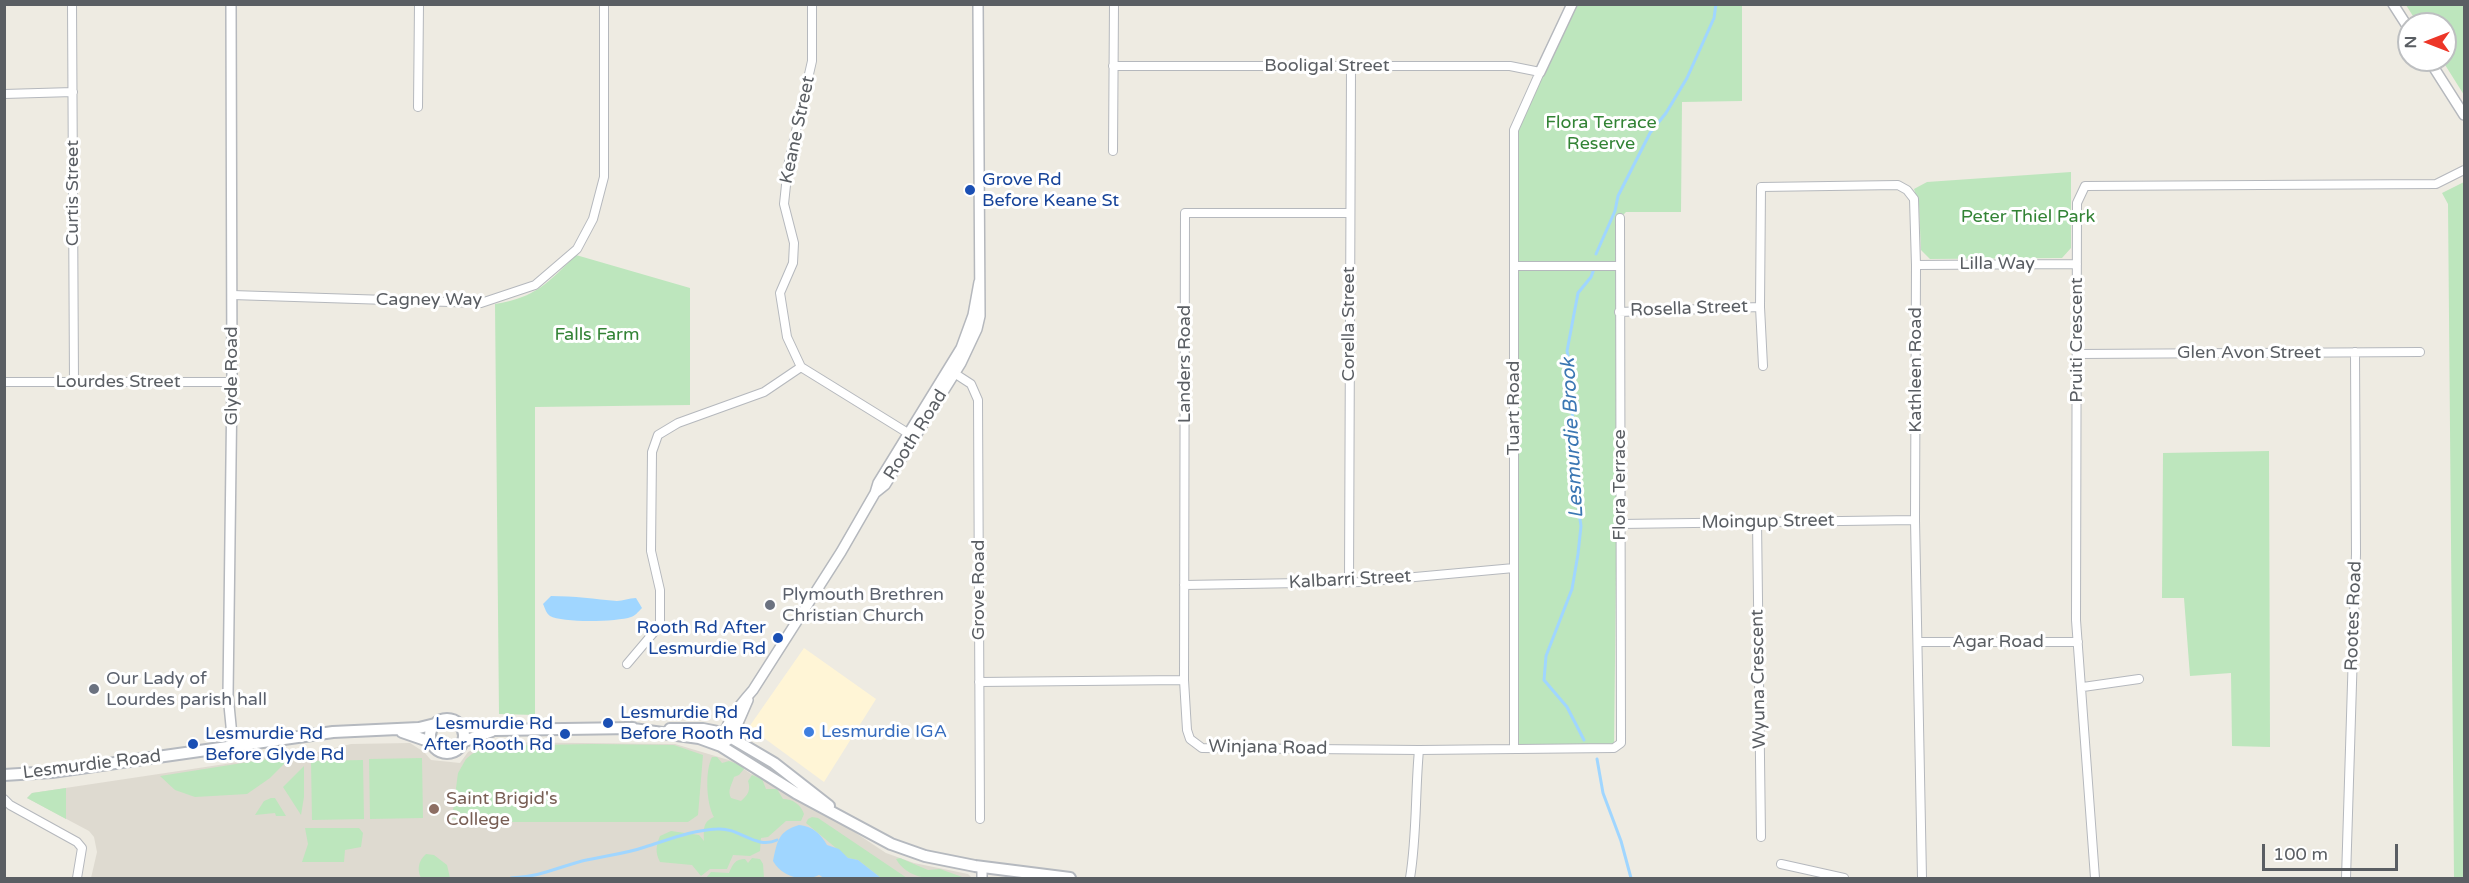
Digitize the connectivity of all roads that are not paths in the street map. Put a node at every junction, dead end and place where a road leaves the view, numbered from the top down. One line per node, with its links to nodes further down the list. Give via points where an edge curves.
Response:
1 (72, 4): 13 (street, Curtis Street)
2 (231, 4): 25 (street, Glyde Road)
3 (419, 4): 15 (street)
4 (604, 4): 25 (street, Cagney Way, via 604,177 593,219 577,249 535,285 481,303)
5 (812, 4): 32 (street, Keane Street, via 812,62 788,166 784,204 794,243 793,263 780,293 786,338)
6 (978, 4): 33 (street, via 984,95 978,120 981,301 977,329)
7 (1114, 4): 9 (street)
8 (1572, 4): 11 (street)
9 (1113, 66): 10 (street, Booligal Street); 17 (street)
10 (1351, 67): 11 (street, Booligal Street, via 1510,66); 19 (street, Corella Street)
11 (1540, 72): 23 (street, Tuart Road, via 1514,130)
12 (2436, 72): 16 (street)
13 (73, 92): 14 (street); 35 (street, Curtis Street)
14 (4, 94)
15 (418, 107)
16 (2464, 115)
17 (1113, 151)
18 (2464, 170): 21 (street, Pruiti Crescent, via 2436,184 2085,186 2077,203)
19 (1349, 213): 42 (street, Corella Street); 43 (street, Landers Road, via 1185,213)
20 (1620, 218): 24 (street, Flora Terrace)
21 (2077, 264): 22 (street, Lilla Way); 30 (street, Pruiti Crescent)
22 (1916, 265): 26 (street, Kathleen Road, via 1914,199 1898,185 1761,187); 38 (street, Kathleen Road)
23 (1514, 266): 24 (street); 41 (street, Tuart Road)
24 (1620, 266): 27 (street, Flora Terrace)
25 (232, 295): 36 (street, Glyde Road)
26 (1760, 307): 27 (street, Rosella Street); 31 (street, Kathleen Road)
27 (1619, 312): 40 (street, Flora Terrace)
28 (2355, 352): 29 (street, Glen Avon Street); 30 (street, Glen Avon Street); 78 (street, Rootes Road, via 2356,554)
29 (2420, 352)
30 (2077, 354): 45 (street, Pruiti Crescent)
31 (1763, 366)
32 (801, 368): 37 (street); 46 (street, via 764,392 678,423 658,435 652,452 651,551 660,590 660,625)
33 (952, 372): 37 (street, Rooth Road); 49 (street, Grove Road, via 971,384 978,400)
34 (4, 382): 35 (street, Lourdes Street)
35 (74, 382): 36 (street, Lourdes Street)
36 (232, 382): 59 (street, Glyde Road, via 228,695)
37 (912, 436): 56 (street, Rooth Road)
38 (1915, 520): 39 (street, Moingup Street); 44 (street, Kathleen Road)
39 (1757, 521): 40 (street, Moingup Street); 68 (street, Wyuna Crescent)
40 (1620, 524): 61 (street, Flora Terrace, via 1621,743)
41 (1514, 567): 42 (street, Kalbarri Street); 62 (street, Tuart Road)
42 (1349, 582): 43 (street, Kalbarri Street)
43 (1184, 585): 47 (street, Landers Road)
44 (1918, 642): 45 (street, Agar Road); 76 (street, Kathleen Road)
45 (2078, 642): 50 (street, Pruiti Crescent)
46 (627, 664)
47 (1184, 680): 49 (street); 63 (street, Winjana Road, via 1187,730 1190,739 1202,748)
48 (2139, 680): 50 (street)
49 (979, 682): 66 (street, Grove Road)
50 (2083, 687): 77 (street, Pruiti Crescent)
51 (435, 724): 52 (main road, Lesmurdie Road, via 448,719); 54 (main road, Lesmurdie Road); 57 (main road, via 430,732)
52 (460, 726): 55 (main road, Lesmurdie Road); 58 (main road)
53 (626, 728): 55 (main road, Lesmurdie Road); 56 (main road, Lesmurdie Road, via 704,729); 60 (main road, Lesmurdie Road, via 699,738)
54 (393, 729): 57 (main road, Lesmurdie Road); 59 (main road, Lesmurdie Road, via 333,732)
55 (495, 730): 58 (main road, Lesmurdie Road)
56 (727, 735): 60 (street, Rooth Road); 67 (main road, Lesmurdie Road, via 774,763)
57 (431, 742): 58 (main road, Lesmurdie Road, via 444,753 457,749)
58 (462, 742)
59 (233, 746): 64 (main road, Lesmurdie Road, via 52,772)
60 (721, 746): 67 (main road, Lesmurdie Road)
61 (1614, 748): 62 (street, Winjana Road)
62 (1514, 749): 63 (street, Winjana Road)
63 (1419, 750): 74 (street)
64 (4, 775)
65 (4, 799): 71 (street, via 77,842 82,848)
66 (980, 819)
67 (850, 823): 70 (main road, Lesmurdie Road, via 925,856)
68 (1761, 837)
69 (1781, 864): 75 (street)
70 (982, 867): 72 (street); 73 (main road, Lesmurdie Road)
71 (77, 879)
72 (982, 879)
73 (1070, 879)
74 (1410, 879)
75 (1844, 879)
76 (1922, 879)
77 (2095, 879)
78 (2346, 879)

